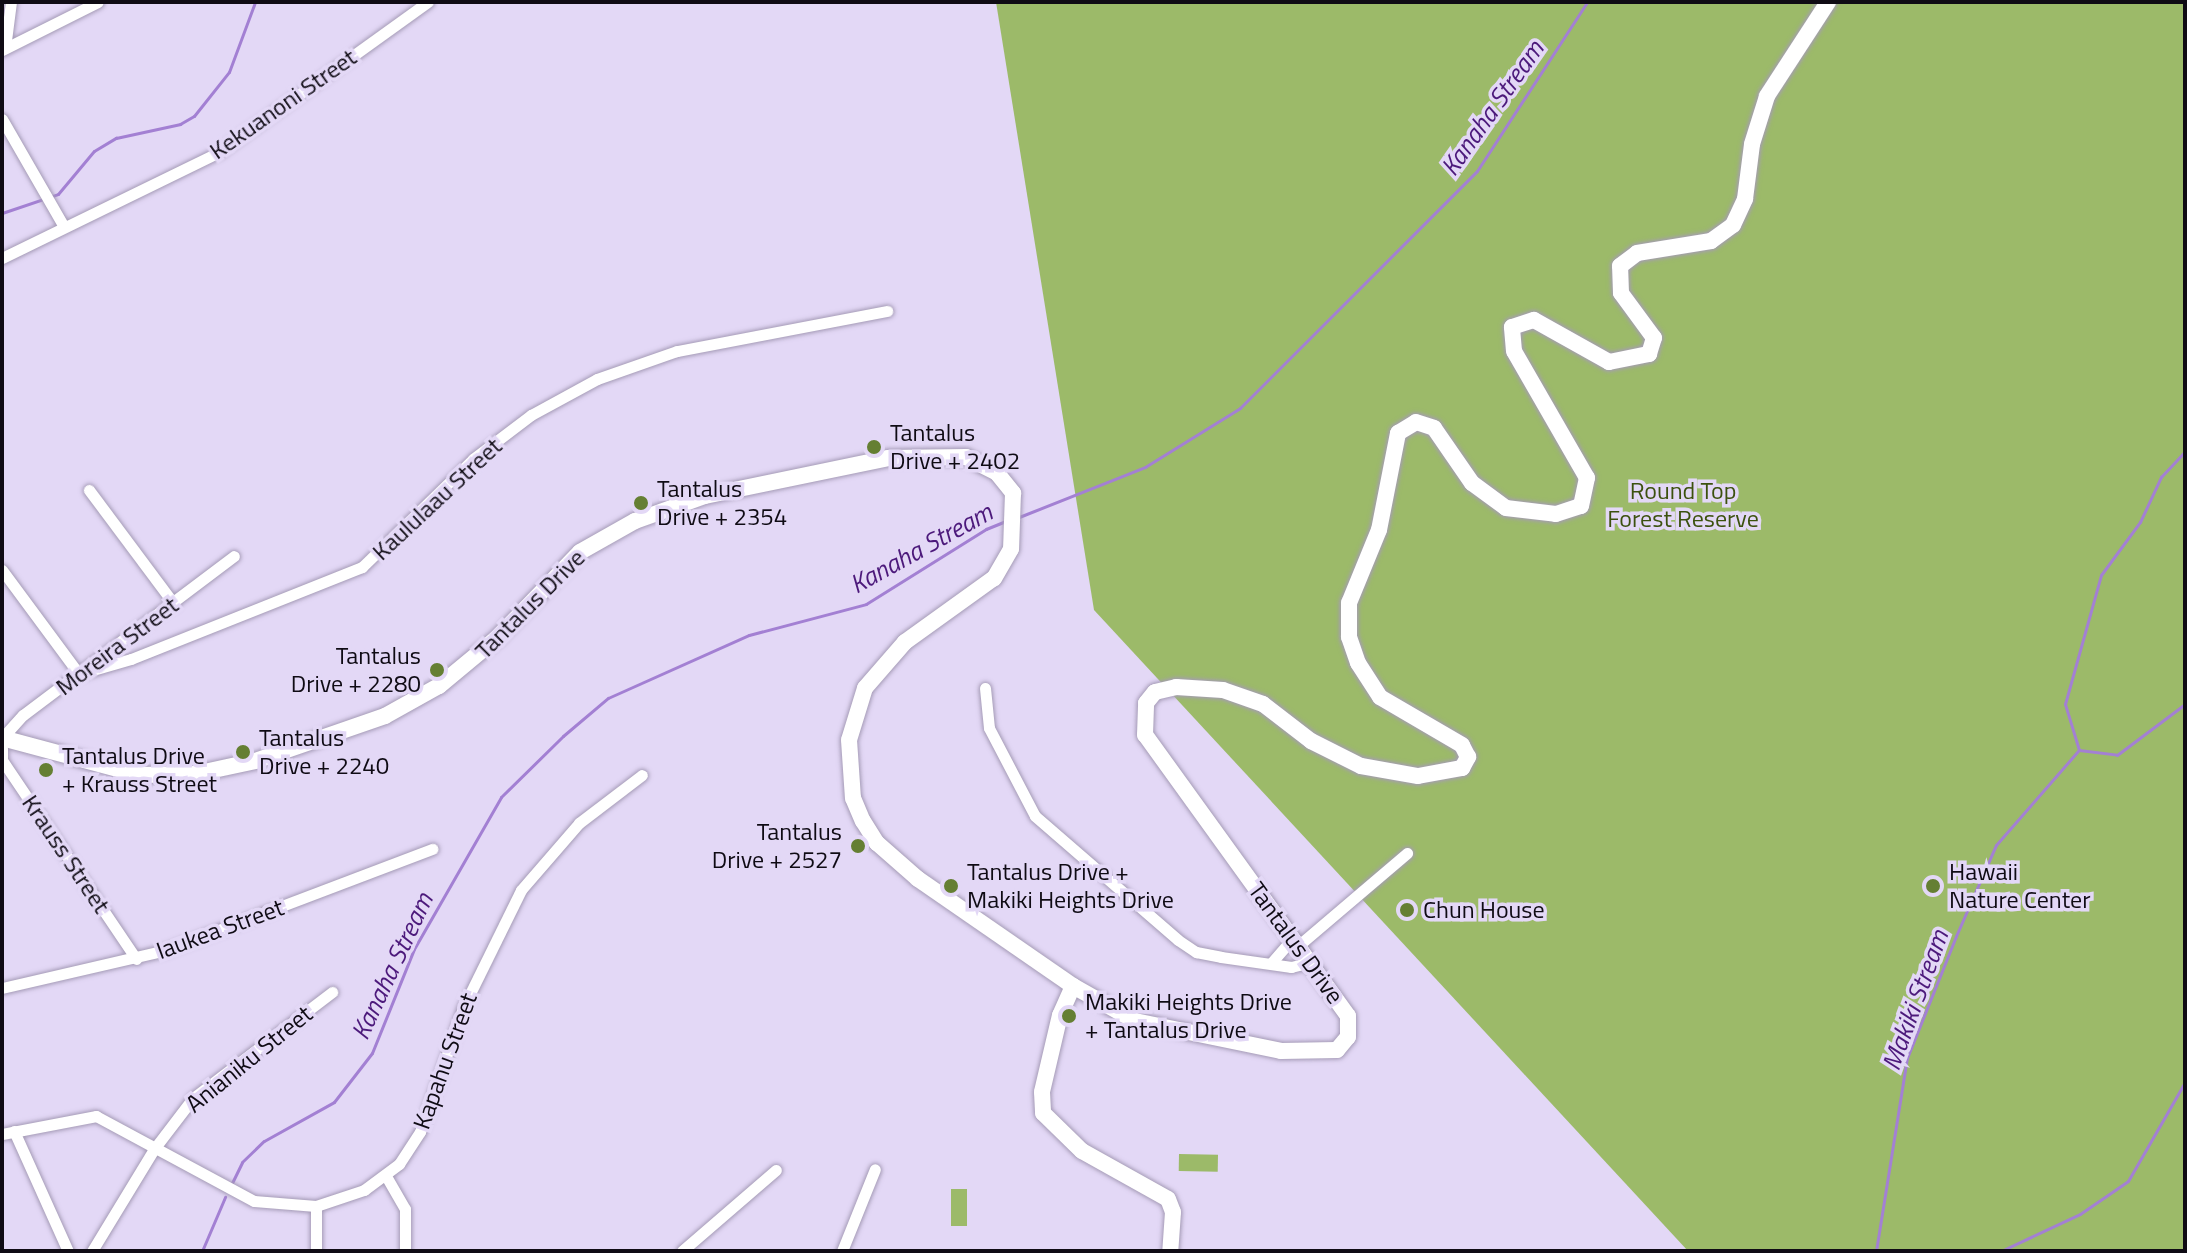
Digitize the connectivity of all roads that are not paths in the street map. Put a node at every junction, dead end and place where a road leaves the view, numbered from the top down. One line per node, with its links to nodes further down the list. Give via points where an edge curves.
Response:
1 (11, 2): 5 (street)
2 (98, 2): 5 (street)
3 (428, 2): 7 (street, Kekuanoni Street, via 219,152)
4 (1828, 2): 21 (street, Tantalus Drive, via 1767,96 1752,144 1745,199 1733,225 1711,241 1637,253 1620,266 1621,293 1654,338 1649,354 1609,362 1534,320 1512,327 1514,351 1587,478 1581,506 1556,514 1506,508 1472,483 1434,428 1416,422 1398,433 1379,530 1349,603 1349,637 1380,697 1462,745 1468,757 1462,768 1418,776 1361,766 1311,741 1263,704 1223,690 1161,690 1146,703 1145,735)
5 (4, 49)
6 (2, 119): 7 (street)
7 (63, 225): 8 (street, Kekuanoni Street)
8 (2, 258)
9 (887, 311): 14 (street, Kaululaau Street, via 677,351 597,379 531,415 473,459 362,567 131,659)
10 (89, 490): 13 (street)
11 (234, 556): 13 (street, Moreira Street)
12 (2, 570): 14 (street)
13 (174, 604): 14 (street, Moreira Street)
14 (79, 674): 16 (street, Moreira Street, via 23,715)
15 (985, 688): 23 (street, via 989,728 1035,816 1196,952)
16 (2, 738): 26 (street, Tantalus Drive, via 140,775 195,774 255,761 385,716 439,686 498,637 580,552 635,521 705,496 859,464 919,455 966,457 997,473 1013,493 1011,549 986,586 905,642 865,688 849,740 853,798 877,843 918,879)
17 (2, 748): 22 (street, Krauss Street, via 2,760)
18 (642, 775): 32 (street, Kapahu Street, via 579,823 510,909 463,1008 420,1132)
19 (432, 849): 22 (street, Iaukea Street)
20 (1407, 853): 21 (street)
21 (1296, 942): 23 (street); 24 (street, Tantalus Drive)
22 (136, 959): 25 (street, Iaukea Street)
23 (1272, 962): 24 (street, via 1291,967)
24 (1311, 962): 26 (street, Tantalus Drive, via 1348,1016 1348,1037 1337,1050 1281,1051 1162,1029 1135,1021)
25 (4, 985)
26 (1073, 986): 40 (street, via 1047,1065 1043,1113 1082,1151 1168,1199 1173,1212)
27 (332, 992): 29 (street, Anianiku Street, via 193,1098)
28 (8, 1133): 29 (street, Kapahu Street, via 96,1116); 34 (street)
29 (154, 1149): 33 (street, Kapahu Street, via 242,1197); 35 (street, Anianiku Street)
30 (875, 1169): 39 (street)
31 (776, 1170): 38 (street)
32 (386, 1176): 33 (street, Kapahu Street, via 350,1196); 37 (street, via 405,1209)
33 (316, 1206): 36 (street)
34 (68, 1251)
35 (92, 1251)
36 (316, 1251)
37 (405, 1251)
38 (682, 1251)
39 (842, 1251)
40 (1170, 1251)

